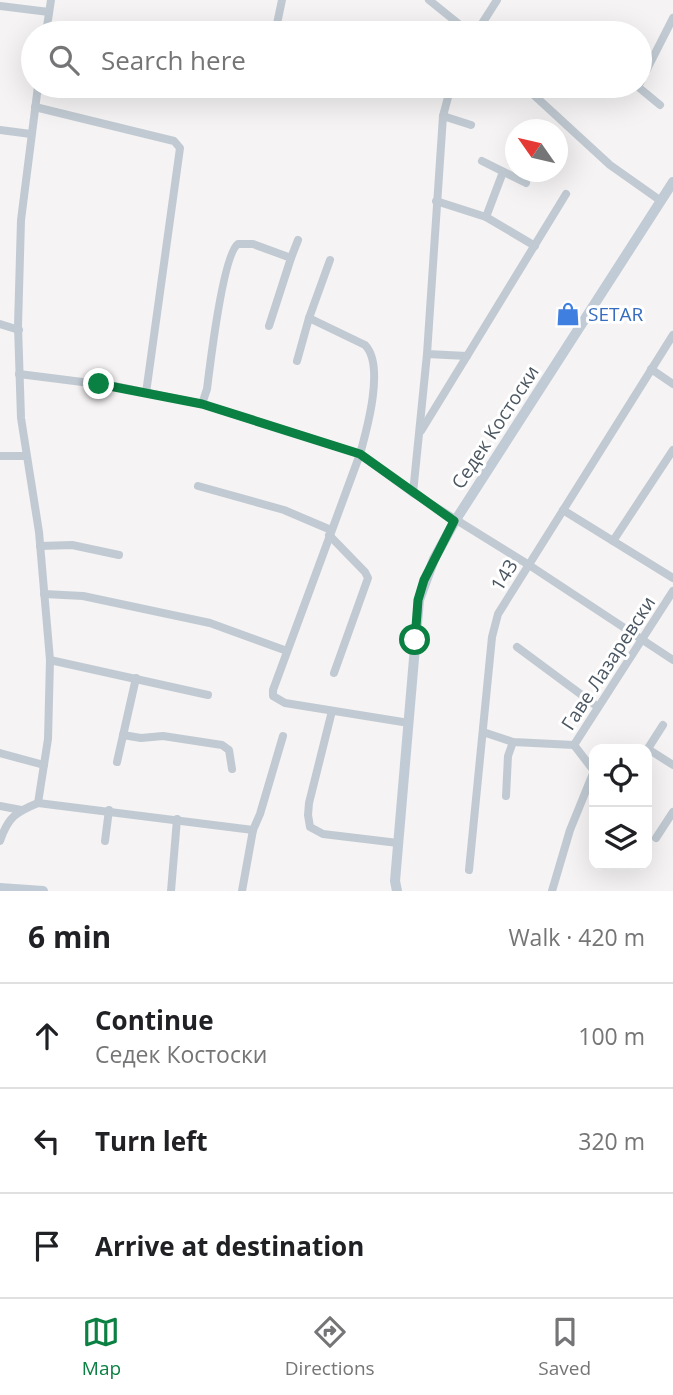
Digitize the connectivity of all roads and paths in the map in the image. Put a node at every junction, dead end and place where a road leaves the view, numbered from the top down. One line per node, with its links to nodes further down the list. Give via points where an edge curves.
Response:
1 (51, 0): 6 (street)
2 (282, 0): 9 (street)
3 (429, 0): 10 (street)
4 (496, 0): 11 (street)
5 (0, 6): 6 (street)
6 (49, 12): 8 (street)
7 (673, 18): 12 (street)
8 (48, 21)
9 (278, 21)
10 (455, 21)
11 (483, 21)
12 (652, 58)
13 (36, 98): 18 (street)
14 (448, 98): 19 (street)
15 (537, 98): 29 (street, via 610,165)
16 (652, 98): 17 (street)
17 (660, 105)
18 (35, 107): 22 (street); 47 (street, via 174,141 180,148)
19 (443, 116): 20 (street); 28 (street)
20 (471, 125)
21 (0, 130): 22 (street)
22 (31, 134): 39 (street, via 21,220)
23 (482, 161): 24 (street)
24 (503, 172): 25 (street); 31 (street)
25 (526, 183)
26 (673, 183): 29 (main road, Седек Костоски)
27 (566, 194): 33 (street)
28 (436, 201): 31 (street); 41 (street)
29 (661, 201): 30 (main road); 59 (main road, Седек Костоски)
30 (673, 209)
31 (486, 217): 33 (street)
32 (298, 240): 34 (street)
33 (534, 246): 42 (street)
34 (291, 258): 38 (street); 48 (street, via 249,244 238,244 231,251)
35 (330, 260): 36 (street)
36 (309, 317): 43 (street); 53 (street, via 371,351 371,416)
37 (0, 324): 39 (street)
38 (268, 326)
39 (19, 330): 45 (street)
40 (673, 335): 44 (street, 143)
41 (427, 354): 42 (street); 49 (street)
42 (467, 356): 50 (street)
43 (297, 361)
44 (651, 369): 46 (street); 58 (street, 143)
45 (19, 374): 47 (street); 55 (street)
46 (673, 384)
47 (146, 393): 48 (street)
48 (202, 404): 53 (street)
49 (422, 405): 50 (street); 51 (street)
50 (433, 410): 51 (street)
51 (419, 435): 57 (street)
52 (673, 450): 61 (street)
53 (360, 454): 57 (street); 60 (street)
54 (0, 456): 55 (street)
55 (26, 456): 62 (street)
56 (198, 486): 60 (street, via 284,510)
57 (413, 494): 59 (street)
58 (563, 510): 61 (street); 64 (street, 143)
59 (454, 521): 64 (street); 78 (main road, Седек Костоски, via 418,600)
60 (330, 532): 70 (street); 73 (street, via 368,578)
61 (613, 541): 65 (street)
62 (40, 546): 63 (street, via 72,545); 67 (street)
63 (119, 555)
64 (529, 565): 68 (street); 80 (street, 143, via 498,614)
65 (673, 579)
66 (673, 591): 68 (street, Гаве Лазаревски)
67 (44, 594): 70 (street, via 83,596 210,623); 71 (street)
68 (642, 639): 72 (street); 76 (street, Гаве Лазаревски)
69 (517, 647): 76 (street)
70 (287, 651): 77 (street, via 273,696 285,704)
71 (50, 660): 74 (street); 89 (street)
72 (673, 660)
73 (334, 673)
74 (136, 678): 75 (street); 81 (street)
75 (208, 695)
76 (598, 707): 85 (street, Гаве Лазаревски)
77 (332, 711): 78 (street); 103 (street, via 310,803 310,827 323,834)
78 (410, 723): 103 (main road, Седек Костоски)
79 (663, 725): 84 (street)
80 (483, 732): 83 (street, Гаве Лазаревски); 104 (street, 143)
81 (123, 734): 88 (street); 91 (street, via 222,745 229,750)
82 (283, 736): 99 (street)
83 (513, 742): 85 (street, Гаве Лазаревски); 92 (street)
84 (651, 744)
85 (574, 745): 110 (street, via 594,771)
86 (0, 753): 89 (street)
87 (652, 753): 90 (street)
88 (117, 762)
89 (44, 765): 93 (street)
90 (673, 765)
91 (232, 769)
92 (506, 796)
93 (38, 803): 95 (street); 96 (street)
94 (0, 806): 95 (street)
95 (21, 810): 101 (street, via 10,818)
96 (109, 810): 98 (street); 102 (street)
97 (673, 812): 100 (street)
98 (177, 820): 99 (street); 108 (street)
99 (253, 830): 109 (street)
100 (656, 838)
101 (0, 841)
102 (106, 841)
103 (398, 843): 105 (main road, Седек Костоски)
104 (469, 870)
105 (394, 887)
106 (0, 888): 107 (main road)
107 (43, 891)
108 (171, 891)
109 (242, 891)
110 (552, 891)

